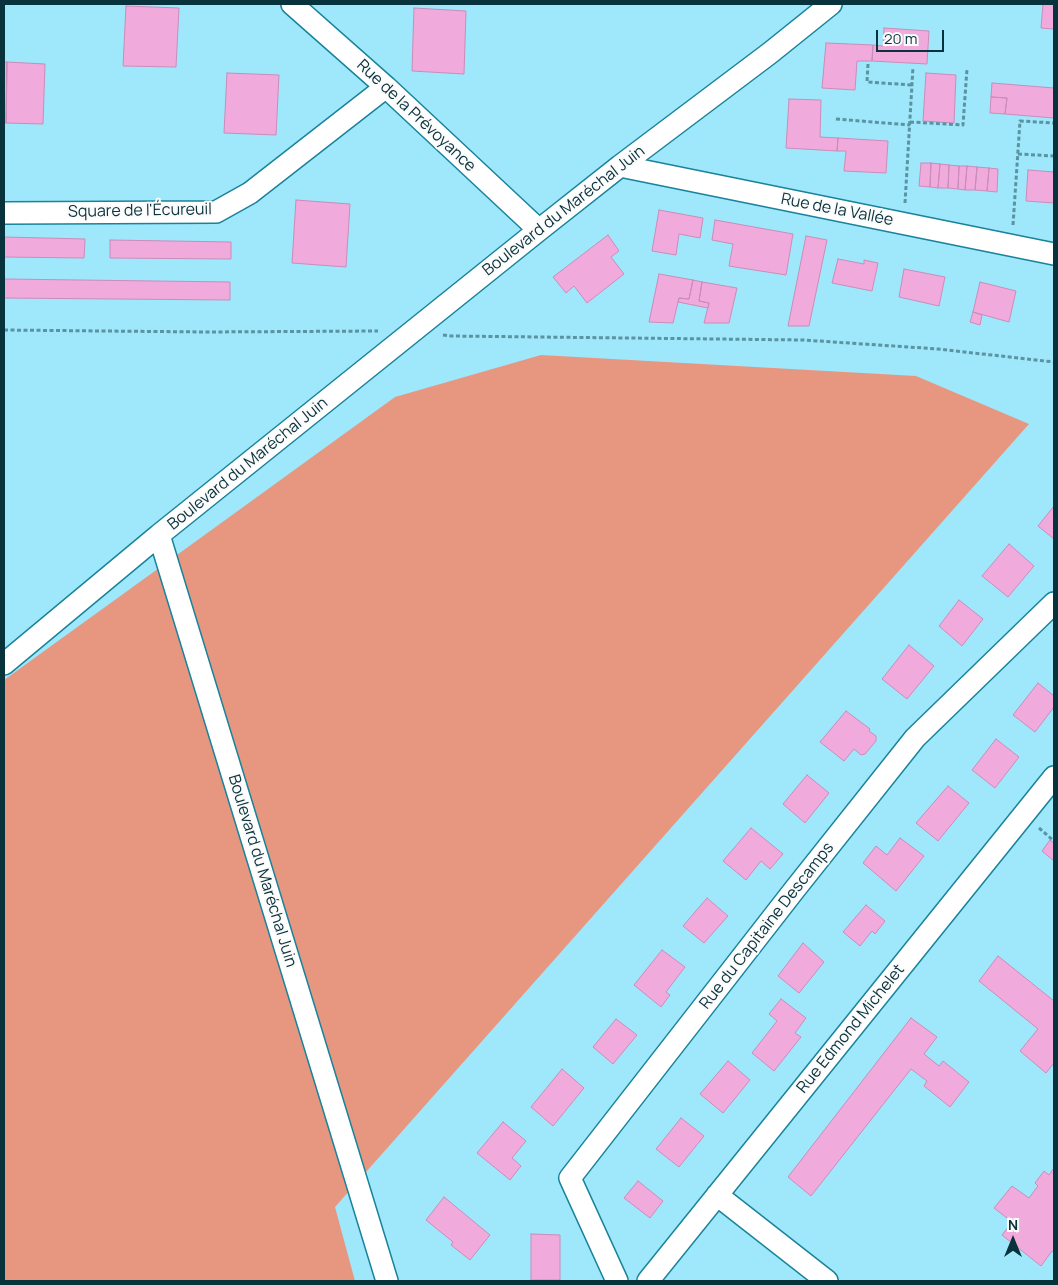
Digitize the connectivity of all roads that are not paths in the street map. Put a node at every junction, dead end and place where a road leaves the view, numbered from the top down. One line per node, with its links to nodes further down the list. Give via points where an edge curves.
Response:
1 (292, 4): 3 (street, Rue de la Prévoyance)
2 (831, 4): 4 (street, Boulevard du Maréchal Juin)
3 (386, 87): 5 (street, Square de l'Écureuil, via 250,193 216,212); 6 (street, Rue de la Prévoyance)
4 (620, 166): 6 (street, Boulevard du Maréchal Juin); 7 (street, Rue de la Vallée)
5 (4, 213)
6 (539, 230): 8 (street, Boulevard du Maréchal Juin)
7 (1054, 254)
8 (159, 535): 10 (street); 13 (street, Boulevard du Maréchal Juin)
9 (1054, 603): 14 (street, Rue du Capitaine Descamps, via 914,738 570,1178)
10 (4, 664)
11 (1054, 777): 12 (street, Rue Edmond Michelet)
12 (717, 1195): 15 (street, Rue Edmond Michelet); 16 (street)
13 (387, 1281)
14 (617, 1281)
15 (648, 1281)
16 (827, 1281)

